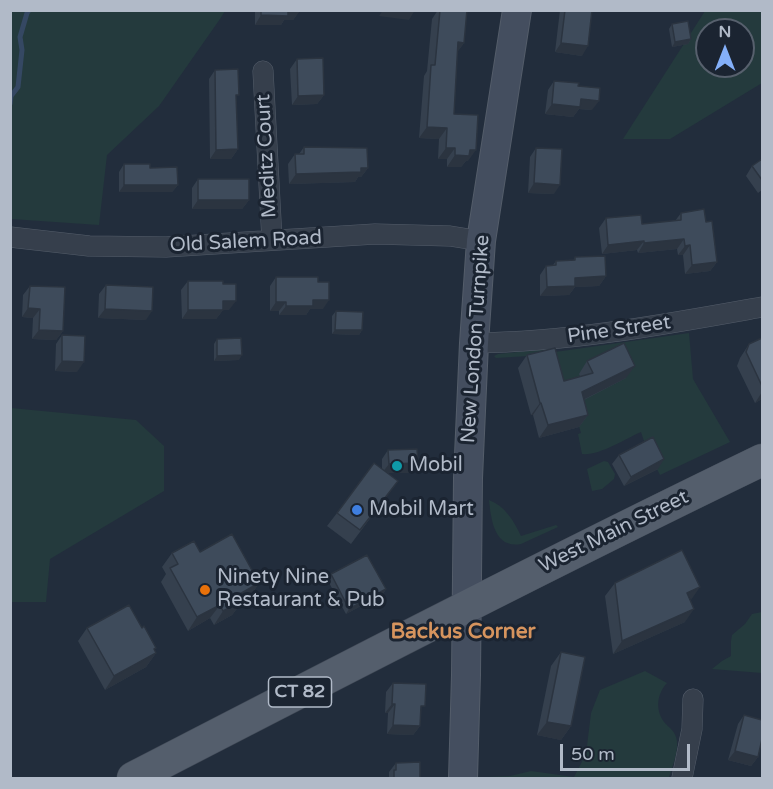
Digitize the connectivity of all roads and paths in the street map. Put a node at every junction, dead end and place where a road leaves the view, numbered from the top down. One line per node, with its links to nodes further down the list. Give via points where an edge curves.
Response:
1 (517, 10): 5 (main road, New London Turnpike)
2 (263, 71): 4 (street, Meditz Court)
3 (10, 237): 4 (street, Old Salem Road, via 100,246 166,247)
4 (272, 240): 5 (street, Old Salem Road, via 375,234)
5 (481, 241): 7 (main road, New London Turnpike)
6 (762, 307): 7 (street, Pine Street, via 589,335)
7 (474, 343): 9 (main road, New London Turnpike)
8 (762, 460): 9 (main road, West Main Street / CT 82)
9 (467, 606): 11 (main road, CT 82); 12 (main road, New London Turnpike)
10 (693, 699): 13 (street, via 692,729)
11 (133, 778)
12 (463, 778)
13 (682, 778)

